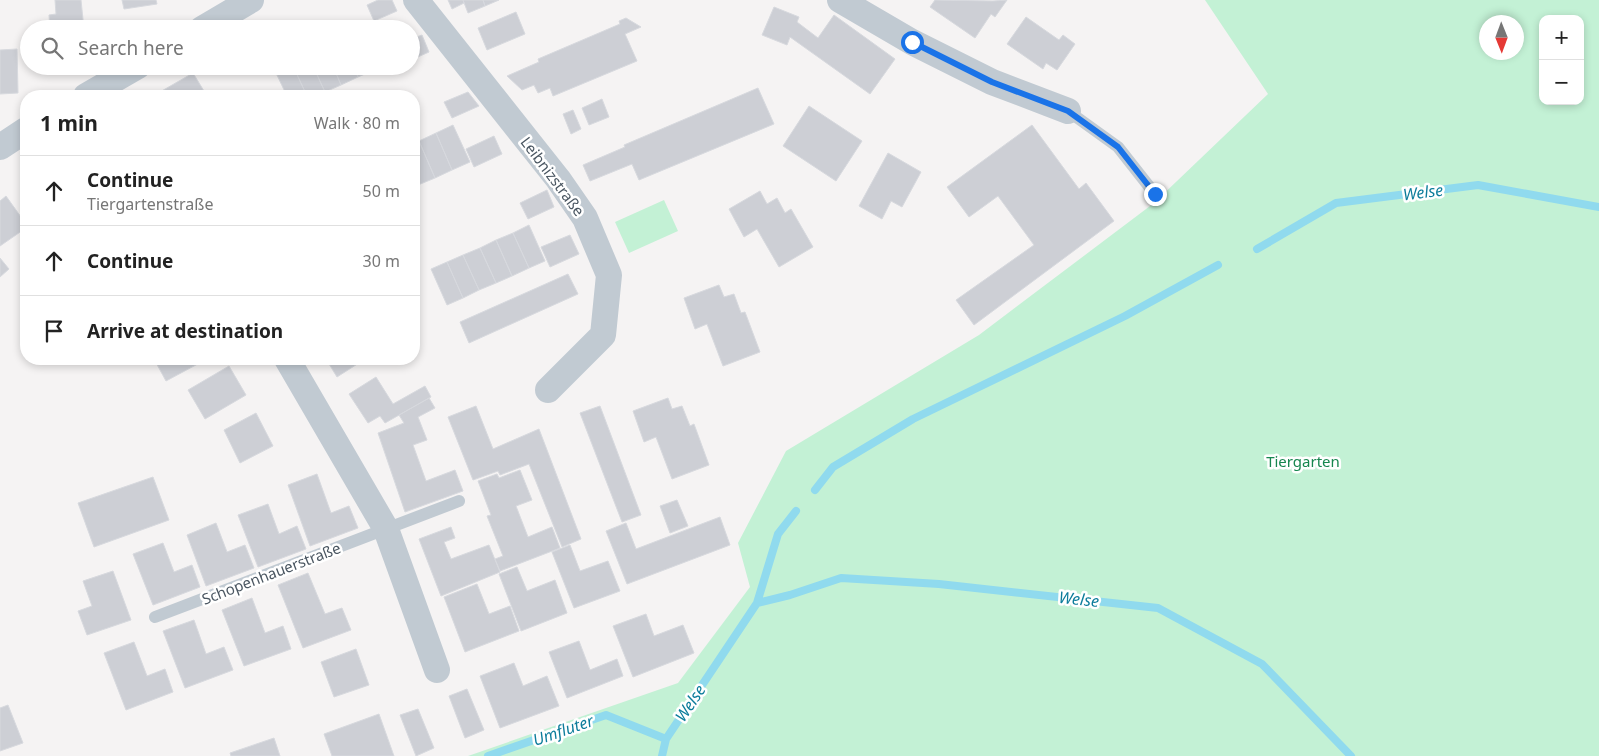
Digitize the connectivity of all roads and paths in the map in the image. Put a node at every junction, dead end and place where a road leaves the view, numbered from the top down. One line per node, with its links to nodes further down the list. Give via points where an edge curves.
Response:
1 (251, 0): 4 (street)
2 (416, 0): 12 (street, Leibnizstraße, via 558,179 585,218 609,275 603,336)
3 (840, 0): 7 (street, via 912,42 992,82)
4 (217, 20)
5 (124, 75): 6 (street)
6 (101, 90)
7 (1068, 111): 10 (lane, via 1118,147)
8 (20, 134): 9 (street)
9 (0, 147)
10 (1155, 194)
11 (290, 365): 14 (street)
12 (548, 390)
13 (459, 501): 14 (lane, Schopenhauerstraße)
14 (386, 529): 15 (lane, Schopenhauerstraße); 16 (street)
15 (155, 616)
16 (437, 670)

